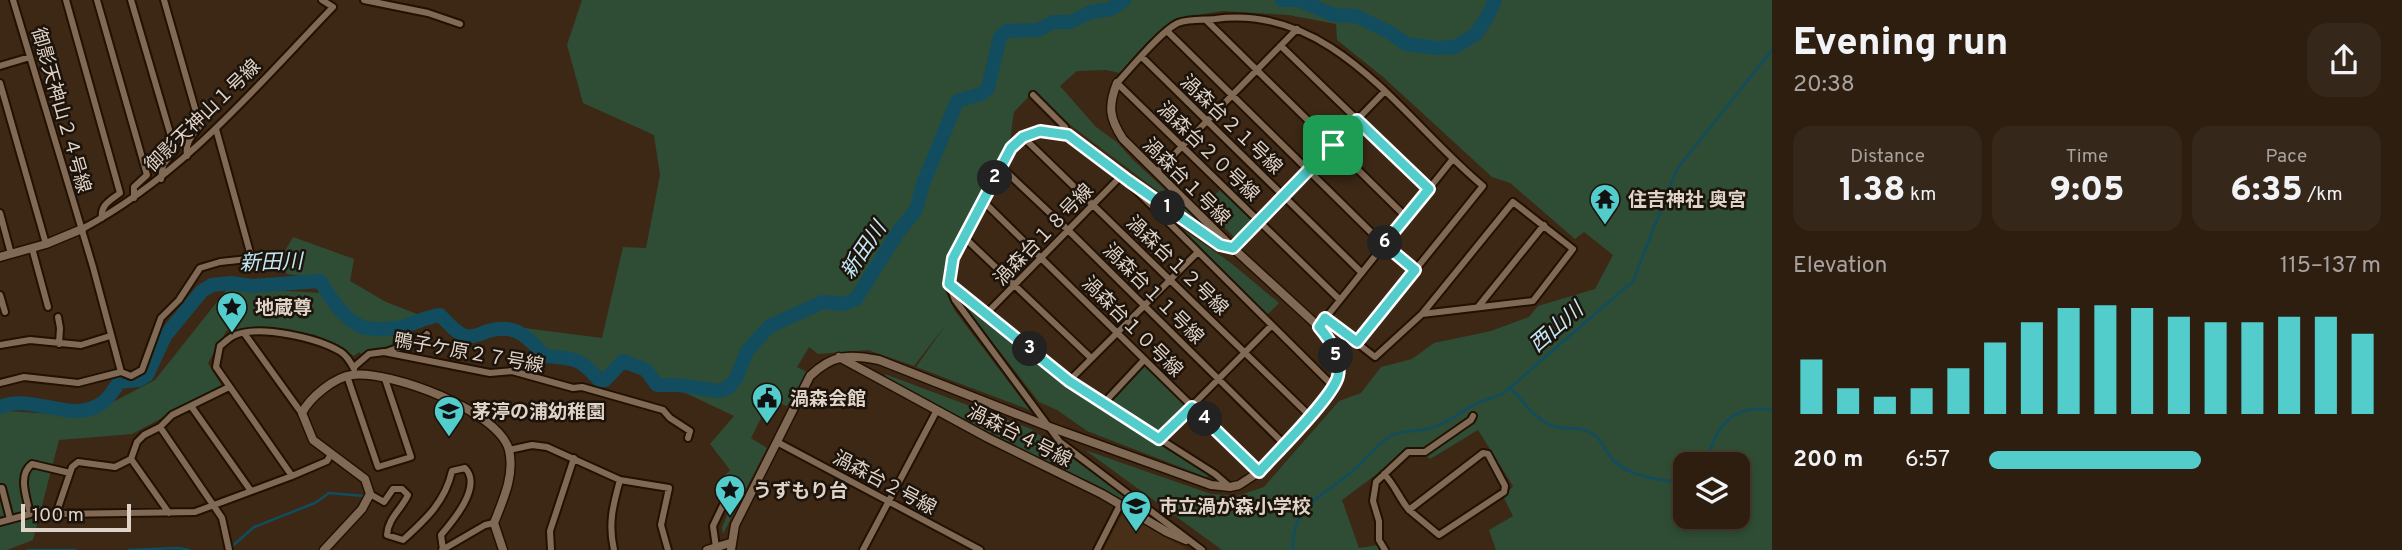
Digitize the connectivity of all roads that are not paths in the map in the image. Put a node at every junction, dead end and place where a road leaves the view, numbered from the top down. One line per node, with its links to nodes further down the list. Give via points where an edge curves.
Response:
1 (13, 0): 14 (street, 御影天神山２４号線)
2 (66, 0): 44 (street, via 121,193 103,206)
3 (97, 0): 39 (street, via 147,175 134,187)
4 (131, 0): 35 (street, via 175,150 163,165)
5 (164, 0): 29 (street, via 200,126 188,142)
6 (322, 0): 24 (street, 御影天神山１号線, via 333,7)
7 (364, 0): 9 (street)
8 (1206, 20): 10 (street, via 1233,16); 11 (street, via 1178,23); 16 (street)
9 (460, 24)
10 (1297, 29): 12 (street); 19 (street, via 1344,55)
11 (1167, 31): 13 (street); 21 (street)
12 (1281, 46): 16 (street); 22 (street)
13 (1142, 57): 18 (street); 23 (street, 渦森台２１号線)
14 (30, 58): 15 (street); 47 (street, 御影天神山２４号線)
15 (0, 66)
16 (1257, 71): 21 (street); 27 (street)
17 (0, 83): 50 (street)
18 (1117, 83): 28 (street, 渦森台２０号線); 33 (street, 渦森台１号線, via 1111,98 1113,124 1122,139)
19 (1385, 91): 22 (street); 30 (street)
20 (1033, 95): 25 (street)
21 (1232, 97): 23 (street); 32 (street)
22 (1357, 120): 27 (street); 37 (street)
23 (1208, 122): 28 (street); 38 (street, 渦森台２１号線)
24 (216, 129): 29 (street, 御影天神山１号線); 87 (street, via 251,256 200,268 161,318 142,370 131,376)
25 (1068, 135): 26 (street, via 1040,131); 34 (street)
26 (1023, 137): 31 (street); 41 (street, 渦森台１２号線)
27 (1333, 145): 32 (street); 43 (street)
28 (1182, 146): 33 (street); 45 (street, 渦森台２０号線)
29 (187, 156): 35 (street, 御影天神山１号線)
30 (1452, 160): 37 (street); 58 (street, via 1483,186)
31 (1000, 166): 40 (street); 48 (street, 渦森台１１号線)
32 (1308, 170): 38 (street); 51 (street)
33 (1157, 172): 53 (street, 渦森台１号線)
34 (1122, 175): 36 (street); 41 (street, 渦森台１８号線)
35 (161, 179): 39 (street, 御影天神山１号線)
36 (1129, 181): 53 (street, via 1220,245); 54 (street)
37 (1429, 189): 43 (street)
38 (1284, 196): 45 (street); 59 (street, 渦森台２１号線)
39 (134, 198): 44 (street, 御影天神山１号線)
40 (984, 202): 49 (street); 57 (street, 渦森台１０号線)
41 (1094, 205): 48 (street, 渦森台１８号線); 60 (street, 渦森台１２号線)
42 (0, 213): 55 (street)
43 (1406, 217): 51 (street)
44 (102, 218): 47 (street, 御影天神山１号線)
45 (1259, 221): 53 (street); 64 (street, 渦森台２０号線)
46 (1544, 225): 67 (street); 67 (street, via 1573,249 1533,301); 70 (street, via 1513,202)
47 (82, 229): 50 (street, 御影天神山１号線); 78 (street, 御影天神山２４号線)
48 (1069, 231): 57 (street, 渦森台１８号線); 65 (street, 渦森台１１号線)
49 (965, 238): 61 (street, via 953,258); 62 (street)
50 (46, 244): 52 (street, 御影天神山１号線)
51 (1384, 244): 58 (street); 59 (street)
52 (32, 248): 55 (street, 御影天神山１号線); 66 (street)
53 (1233, 248): 74 (street, 渦森台１号線)
54 (1197, 253): 60 (street); 73 (street)
55 (11, 254): 56 (street, 御影天神山１号線)
56 (0, 257)
57 (1041, 258): 62 (street, 渦森台１８号線); 75 (street, 渦森台１０号線)
58 (1415, 270): 79 (street)
59 (1361, 272): 64 (street)
60 (1170, 279): 65 (street); 83 (street, 渦森台１２号線)
61 (949, 284): 69 (street); 102 (street, via 955,300)
62 (1015, 285): 69 (street, 渦森台１８号線); 85 (street)
63 (0, 295): 68 (street)
64 (1339, 299): 72 (street)
65 (1143, 305): 75 (street); 90 (street, 渦森台１１号線)
66 (48, 307)
67 (1478, 307): 70 (street)
68 (5, 312)
69 (986, 314): 91 (street)
70 (1422, 314): 79 (street, via 1375,357)
71 (58, 317): 80 (street)
72 (1325, 318): 74 (street); 79 (street)
73 (1271, 326): 83 (street); 94 (street)
74 (1319, 327): 94 (street, 渦森台１号線, via 1336,354)
75 (1117, 332): 85 (street); 86 (street, 渦森台１０号線)
76 (244, 333): 88 (street, via 317,341 343,354); 93 (street, via 220,346 216,367); 99 (street)
77 (427, 334): 82 (street)
78 (110, 336): 80 (street, via 80,345); 87 (street, 御影天神山２４号線)
79 (1357, 342)
80 (59, 344): 81 (street, via 30,340)
81 (0, 345)
82 (384, 352): 88 (street, 鴨子ケ原２７号線, via 369,354); 104 (street, 鴨子ケ原２７号線, via 490,373 512,371 582,387 663,410 690,431)
83 (1245, 352): 90 (street); 100 (street, 渦森台１２号線)
84 (839, 357): 98 (street, 渦森台４号線); 102 (street, via 879,360); 106 (street, via 810,376)
85 (1091, 358): 91 (street)
86 (1144, 360): 95 (street); 97 (street, 渦森台１０号線)
87 (121, 372): 92 (street, via 78,383 24,377)
88 (352, 372): 89 (street); 89 (street, via 378,467 411,457); 99 (street, via 306,405)
89 (386, 379): 108 (street, via 426,388 494,425)
90 (1219, 380): 97 (street); 107 (street, 渦森台１１号線)
91 (1069, 381): 95 (street)
92 (0, 383)
93 (229, 387): 96 (street); 115 (street)
94 (1334, 387): 100 (street)
95 (1103, 404): 105 (street)
96 (191, 406): 103 (street, via 172,415); 119 (street)
97 (1192, 407): 105 (street); 112 (street, 渦森台１０号線)
98 (937, 410): 121 (street); 124 (street, 渦森台４号線)
99 (303, 415): 109 (street, via 313,440)
100 (1310, 416): 107 (street)
101 (1473, 416): 114 (street, via 1425,452 1408,452)
102 (1047, 426): 117 (street, via 1211,485); 130 (street, via 1060,442)
103 (160, 428): 111 (street, via 137,442); 123 (street)
104 (688, 438)
105 (1159, 439): 117 (street)
106 (776, 442): 121 (street, 渦森台２号線); 132 (street, via 735,525)
107 (1284, 444): 112 (street)
108 (509, 450): 110 (street, via 547,447); 129 (street, via 510,475)
109 (331, 454): 115 (street, via 327,461); 120 (street, via 365,479)
110 (574, 458): 116 (street); 137 (street, via 551,531)
111 (131, 459): 113 (street, via 116,467 78,462); 126 (street)
112 (1259, 472): 117 (street)
113 (70, 473): 126 (street, via 56,514); 127 (street, via 32,464 28,467 23,482 30,514)
114 (1384, 474): 125 (street, via 1396,485); 144 (street, via 1376,482 1373,501)
115 (292, 476): 119 (street)
116 (620, 480): 138 (street, via 610,516); 139 (street, via 669,488 661,525)
117 (1230, 487)
118 (0, 488): 127 (street)
119 (251, 491): 123 (street)
120 (370, 494): 134 (street); 135 (street, via 384,502 393,489 408,495 387,529 387,535 403,540 436,509 452,471 465,468 471,482 467,498 441,535)
121 (888, 502): 140 (street); 141 (street, 渦森台２号線)
122 (724, 503): 133 (street, via 713,526)
123 (214, 505): 126 (street, via 195,512); 131 (street)
124 (1120, 505): 130 (street, 渦森台４号線); 142 (street)
125 (1409, 510): 125 (street, via 1483,453 1488,454 1505,486 1504,492 1439,535)
126 (169, 513)
127 (10, 519): 128 (street)
128 (0, 522)
129 (494, 523): 135 (street); 136 (street)
130 (1186, 540): 143 (street)
131 (229, 546)
132 (730, 547): 133 (street)
133 (711, 549)
134 (324, 550)
135 (443, 550)
136 (503, 550)
137 (551, 550)
138 (614, 550)
139 (667, 550)
140 (863, 550)
141 (980, 550)
142 (1097, 550)
143 (1202, 550)
144 (1385, 550)

